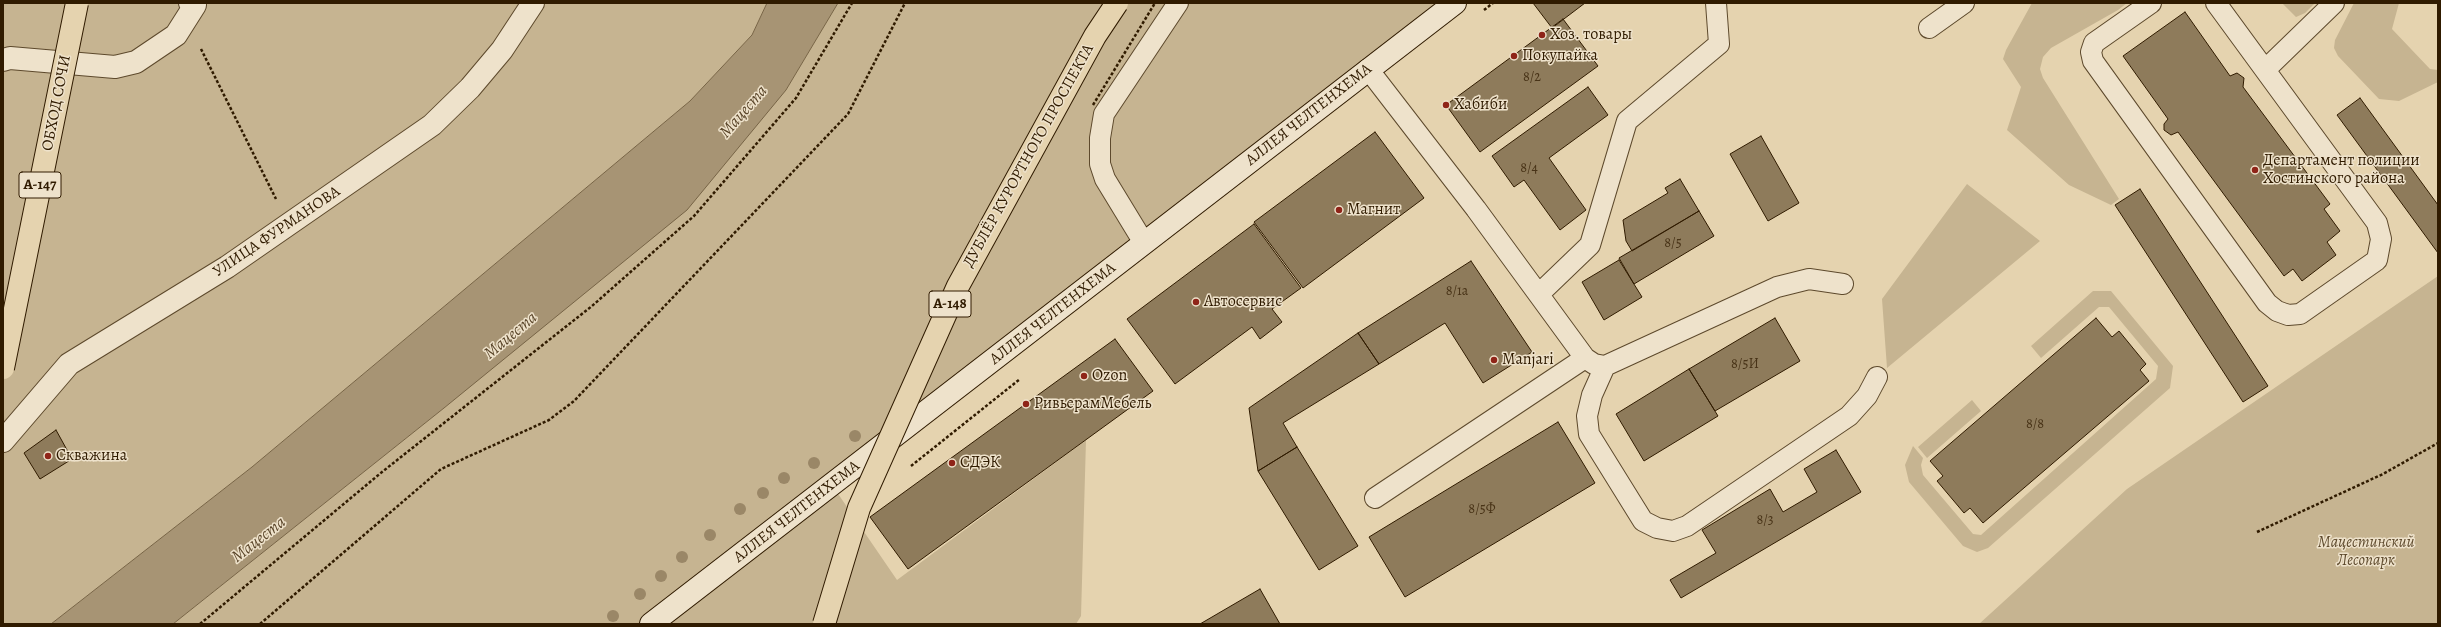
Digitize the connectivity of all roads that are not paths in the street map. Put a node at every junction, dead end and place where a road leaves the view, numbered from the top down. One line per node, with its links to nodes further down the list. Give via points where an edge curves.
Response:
1 (77, 3): 21 (highway, ОБХОД СОЧИ / А-147, bridge)
2 (533, 3): 23 (main road, УЛИЦА ФУРМАНОВА, via 502,50 479,78 432,125 227,266 69,364)
3 (1117, 3): 26 (highway, ДУБЛЁР КУРОРТНОГО ПРОСПЕКТА / А-148, bridge, via 1095,36 958,286 859,508)
4 (1178, 3): 16 (lane, via 1104,114 1100,138 1100,164 1105,179)
5 (1455, 3): 14 (main road, АЛЛЕЯ ЧЕЛТЕНХЕМА)
6 (1716, 3): 18 (lane, via 1719,44 1627,121 1590,245)
7 (1964, 3): 12 (lane)
8 (2151, 3): 15 (lane, via 2094,43 2091,52 2093,61 2267,303 2288,315 2300,314 2377,260 2381,239 2377,223)
9 (2216, 3): 15 (lane)
10 (2334, 3): 15 (lane)
11 (192, 8): 13 (main road, via 176,35 136,62 115,67 10,58)
12 (1929, 28)
13 (3, 60)
14 (1368, 69): 16 (main road, АЛЛЕЯ ЧЕЛТЕНХЕМА); 18 (lane)
15 (2266, 70)
16 (1144, 243): 25 (main road, АЛЛЕЯ ЧЕЛТЕНХЕМА)
17 (1843, 284): 20 (lane, via 1809,279 1777,287)
18 (1539, 294): 19 (lane)
19 (1585, 358): 20 (lane, via 1594,364); 24 (lane)
20 (1605, 366): 22 (lane, via 1592,395 1587,416 1589,434 1644,520 1657,528 1672,531 1687,526 1849,416 1867,396)
21 (3, 368)
22 (1877, 377)
23 (3, 441)
24 (1375, 498)
25 (651, 624)
26 (824, 624)

